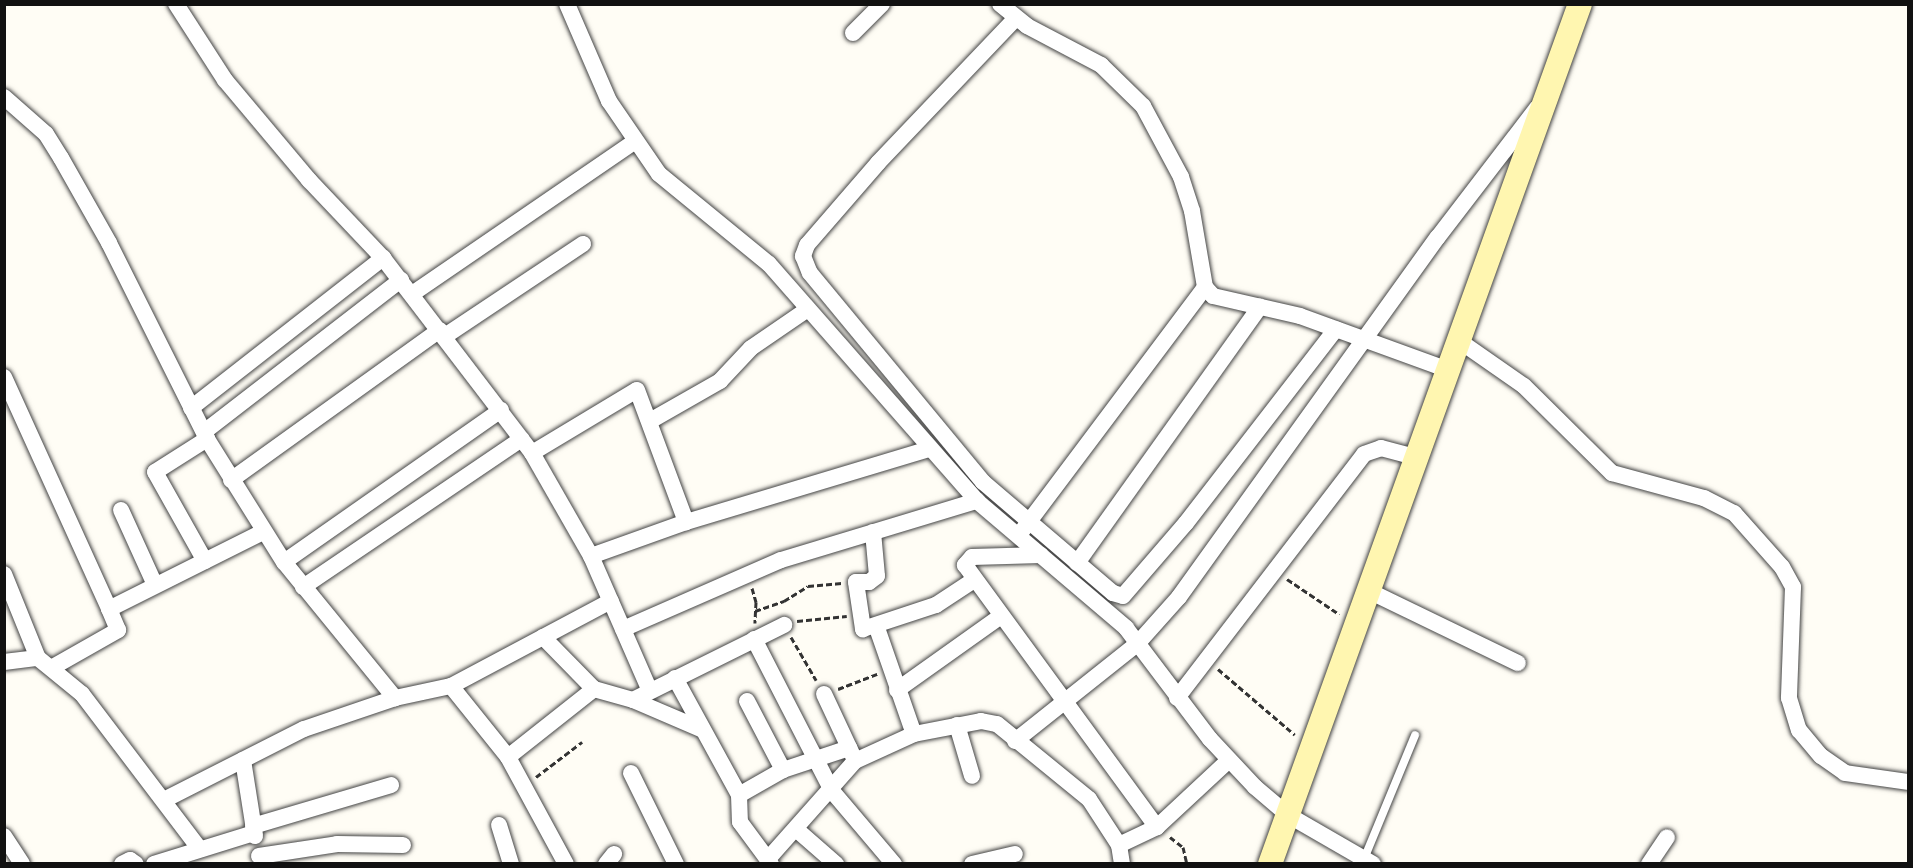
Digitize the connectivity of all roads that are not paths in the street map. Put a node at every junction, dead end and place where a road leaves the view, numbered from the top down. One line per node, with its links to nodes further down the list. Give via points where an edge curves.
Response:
1 (176, 4): 12 (street, via 225,80 264,128)
2 (567, 4): 10 (street, via 594,71)
3 (882, 4): 7 (street)
4 (1000, 4): 6 (street)
5 (1580, 4): 8 (street)
6 (1016, 18): 14 (street, via 1101,65 1143,106 1181,177 1192,211); 36 (street, via 878,163 807,245 804,256 810,273 961,460)
7 (853, 33)
8 (1550, 91): 20 (street); 21 (street)
9 (4, 97): 24 (street, via 46,135 61,158 109,243)
10 (634, 142): 15 (street); 17 (street, via 658,174 736,234)
11 (583, 244): 19 (street)
12 (383, 258): 13 (street); 24 (street)
13 (401, 280): 15 (street); 27 (street)
14 (1205, 287): 16 (street, via 1218,299); 36 (street)
15 (412, 294): 19 (street)
16 (1260, 306): 18 (street); 44 (street)
17 (808, 309): 26 (street, via 751,348 720,381); 29 (street)
18 (1336, 329): 20 (street); 44 (street, via 1127,593 1113,593)
19 (442, 333): 25 (street); 32 (street)
20 (1365, 340): 22 (street); 58 (street, via 1198,573)
21 (1458, 340): 22 (street); 87 (street, via 1524,386 1612,473 1704,498 1723,505 1740,519 1782,567 1792,586 1790,698 1799,730 1821,756 1845,773)
22 (1448, 370): 31 (street)
23 (4, 377): 51 (street)
24 (190, 408): 27 (street)
25 (501, 410): 28 (street); 43 (street)
26 (650, 421): 30 (street, via 639,392 634,389); 35 (street)
27 (206, 436): 32 (street); 42 (street, via 155,472)
28 (522, 439): 30 (street); 48 (street)
29 (929, 449): 33 (street); 35 (street)
30 (532, 453): 41 (street)
31 (1418, 458): 49 (street); 70 (street, via 1381,448 1368,450)
32 (231, 480): 37 (street)
33 (977, 501): 38 (street); 39 (street)
34 (121, 510): 47 (street)
35 (687, 522): 41 (street)
36 (1029, 522): 39 (street); 44 (street)
37 (263, 532): 42 (street); 43 (street)
38 (873, 532): 54 (street, via 877,576 869,582 856,582 863,629); 55 (street, via 746,572)
39 (1018, 537): 40 (street)
40 (1041, 555): 46 (street, via 972,557 964,565); 58 (street, via 1111,614)
41 (591, 556): 50 (street)
42 (205, 561): 47 (street)
43 (284, 562): 48 (street)
44 (1077, 563)
45 (4, 574): 59 (street)
46 (974, 580): 52 (street); 54 (street, via 936,605)
47 (155, 585): 51 (street)
48 (303, 587): 69 (street)
49 (1371, 592): 61 (street); 92 (street)
50 (611, 601): 55 (street); 56 (street)
51 (109, 609): 62 (street, via 118,630)
52 (1001, 616): 66 (street); 73 (street)
53 (784, 625): 57 (street)
54 (877, 628): 66 (street)
55 (623, 629): 67 (street)
56 (543, 637): 64 (street); 65 (street)
57 (754, 639): 63 (street); 81 (street)
58 (1138, 643): 70 (street); 73 (street)
59 (38, 658): 60 (street); 62 (street)
60 (4, 662)
61 (1518, 663)
62 (53, 667): 91 (street, via 82,694)
63 (675, 678): 67 (street); 75 (street)
64 (451, 686): 69 (street); 80 (street)
65 (594, 689): 71 (street); 80 (street)
66 (897, 690): 76 (street)
67 (650, 691): 71 (street)
68 (824, 694): 79 (street)
69 (395, 698): 82 (street, via 321,722)
70 (1177, 698): 83 (street)
71 (633, 700): 75 (street)
72 (747, 701): 84 (street)
73 (1067, 702): 78 (street); 94 (street)
74 (957, 725): 76 (street); 78 (street, via 991,721); 86 (street)
75 (703, 730): 90 (street)
76 (914, 734): 79 (street)
77 (1415, 735): 105 (lane)
78 (1016, 741): 100 (street, via 1089,799)
79 (852, 754): 81 (street); 89 (street)
80 (508, 757): 111 (street)
81 (814, 758): 84 (street); 89 (street)
82 (243, 760): 91 (street); 95 (street)
83 (1228, 761): 92 (street); 94 (street)
84 (783, 770): 90 (street)
85 (631, 773): 112 (street)
86 (972, 776)
87 (1908, 782)
88 (391, 785): 95 (street)
89 (832, 791): 96 (street); 114 (street)
90 (739, 795): 104 (street, via 740,822)
91 (164, 800): 101 (street)
92 (1288, 815): 105 (street); 117 (street)
93 (499, 825): 110 (street)
94 (1157, 826): 100 (street)
95 (254, 829): 101 (street); 103 (street)
96 (797, 830): 104 (street); 113 (street)
97 (4, 836): 107 (street)
98 (1667, 837): 118 (street)
99 (403, 844): 103 (street, via 337,844)
100 (1119, 845): 116 (street)
101 (198, 847): 106 (street)
102 (1015, 854): 115 (street)
103 (260, 860)
104 (770, 861)
105 (1369, 861)
106 (158, 863)
107 (22, 864)
108 (122, 864): 109 (street, via 130,860)
109 (136, 864)
110 (511, 864)
111 (566, 864)
112 (676, 864)
113 (836, 864)
114 (894, 864)
115 (972, 864)
116 (1122, 864)
117 (1270, 864)
118 (1649, 864)

